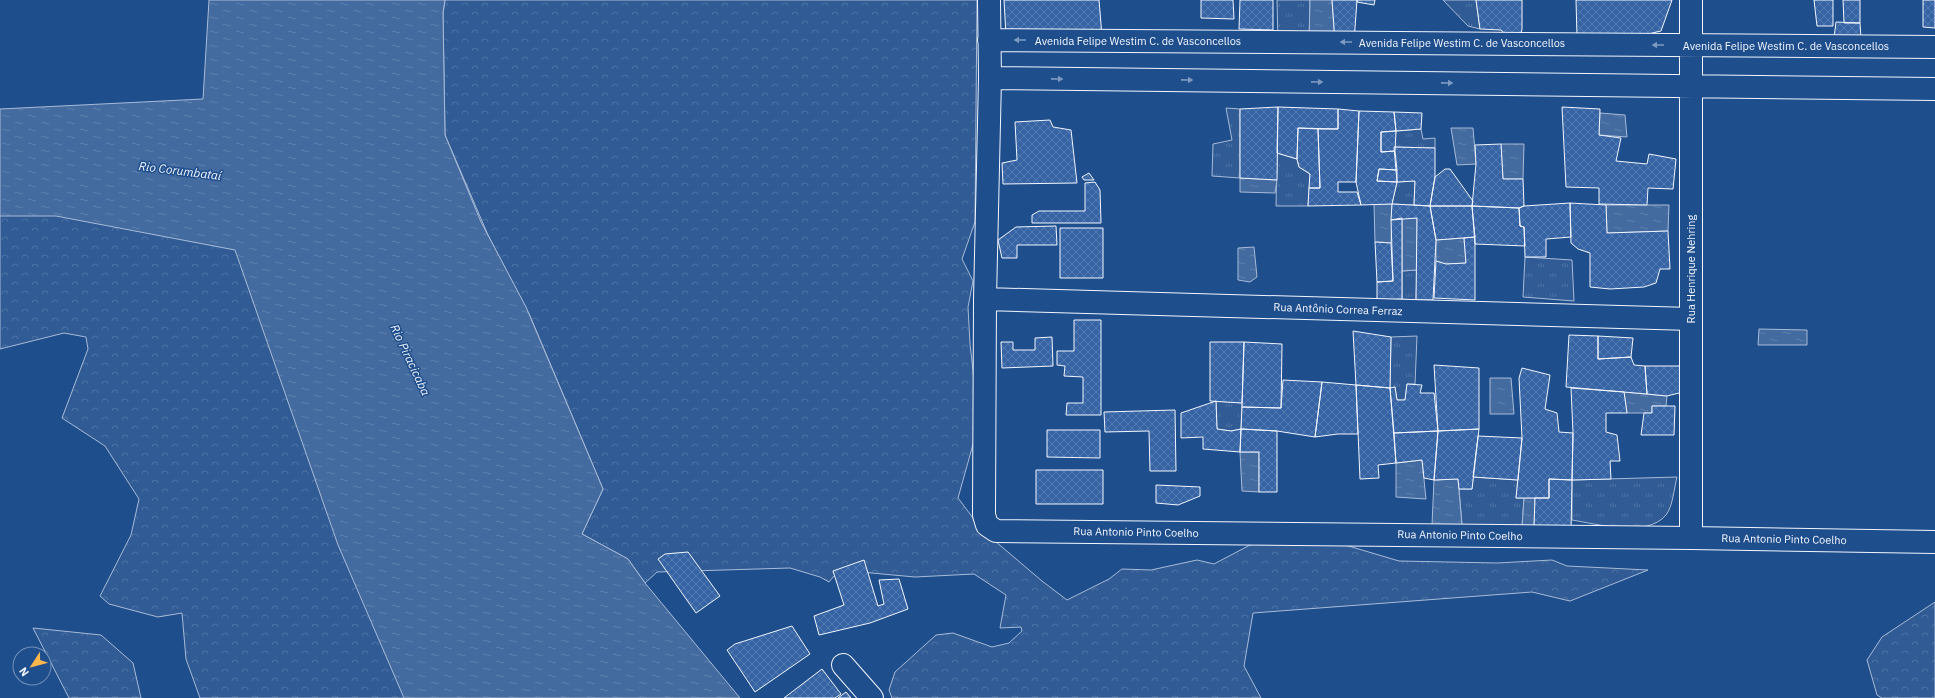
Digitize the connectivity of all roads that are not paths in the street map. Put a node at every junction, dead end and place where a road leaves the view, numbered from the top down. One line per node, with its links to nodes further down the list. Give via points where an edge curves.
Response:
1 (989, 0): 3 (street)
2 (1691, 0): 4 (street, Rua Henrique Nehring)
3 (989, 40): 4 (street, Avenida Felipe Westim C. de Vasconcellos, one-way to 3); 6 (street)
4 (1691, 45): 5 (street, Avenida Felipe Westim C. de Vasconcellos); 7 (street, Rua Henrique Nehring)
5 (1935, 47)
6 (990, 78): 7 (street, one-way to 7); 9 (street)
7 (1691, 86): 8 (street); 10 (street, Rua Henrique Nehring)
8 (1935, 89)
9 (985, 299): 10 (street, Rua Antônio Correa Ferraz); 11 (street, Rua Antonio Pinto Coelho, via 984,515 987,525 996,531)
10 (1691, 320): 11 (street, Rua Henrique Nehring)
11 (1691, 538): 12 (street, Rua Antonio Pinto Coelho)
12 (1935, 542)
13 (843, 665): 14 (street)
14 (872, 698)

